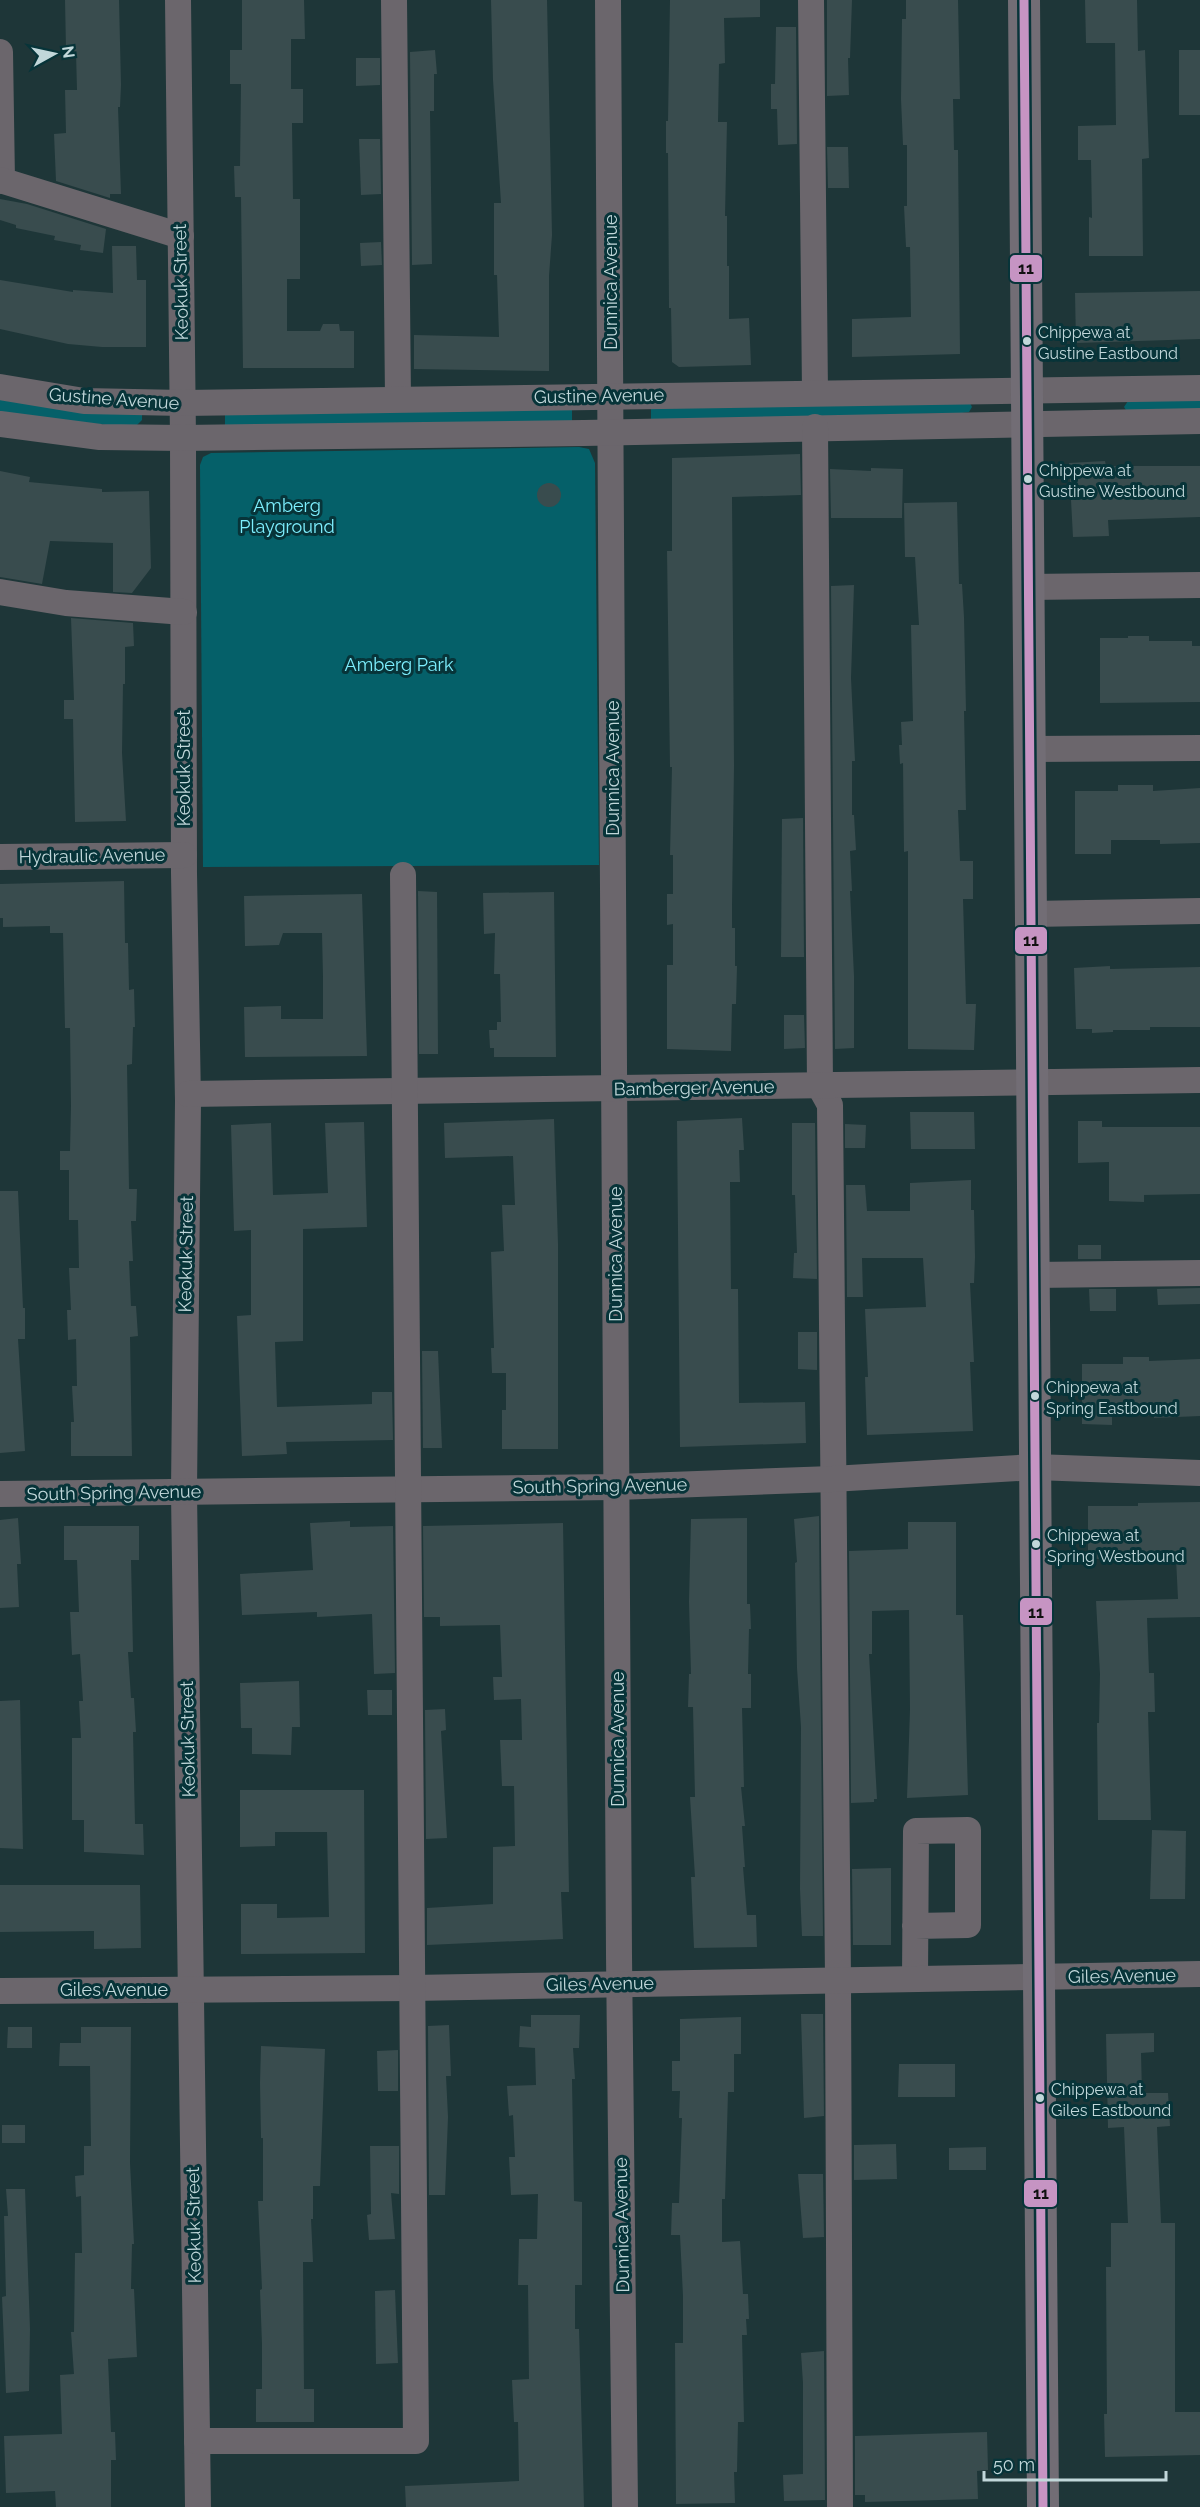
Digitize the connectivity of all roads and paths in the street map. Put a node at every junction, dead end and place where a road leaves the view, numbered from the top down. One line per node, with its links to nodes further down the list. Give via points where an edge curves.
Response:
1 (178, 0): 8 (street, Keokuk Street)
2 (394, 0): 14 (street)
3 (608, 0): 13 (street, Dunnica Avenue)
4 (812, 0): 12 (street)
5 (1024, 0): 11 (main road)
6 (0, 52): 7 (street)
7 (1, 180): 8 (street)
8 (180, 236): 15 (street, Keokuk Street)
9 (0, 387): 15 (street, Gustine Avenue, via 84,401)
10 (1200, 388): 11 (street, Gustine Avenue)
11 (1026, 391): 12 (street, Gustine Avenue); 17 (main road)
12 (815, 393): 13 (street, Gustine Avenue)
13 (611, 396): 14 (street, Gustine Avenue); 20 (street, Dunnica Avenue)
14 (398, 399): 15 (street, Gustine Avenue)
15 (183, 403): 21 (street, Keokuk Street)
16 (1200, 421): 17 (street, Gustine Avenue)
17 (1026, 423): 19 (street, Gustine Avenue); 23 (main road)
18 (0, 424): 21 (street, Gustine Avenue, via 100,437)
19 (815, 427): 20 (street, Gustine Avenue); 35 (street)
20 (612, 432): 21 (street, Gustine Avenue); 36 (street, Dunnica Avenue)
21 (183, 438): 25 (street, Keokuk Street)
22 (1200, 585): 23 (street)
23 (1028, 587): 27 (main road)
24 (0, 592): 25 (street, via 66,603)
25 (184, 612): 28 (street, Keokuk Street)
26 (1200, 748): 27 (street)
27 (1030, 749): 32 (main road)
28 (184, 855): 29 (street, Hydraulic Avenue); 38 (street, Keokuk Street)
29 (0, 856)
30 (403, 875): 37 (street)
31 (1200, 911): 32 (street)
32 (1031, 914): 34 (main road)
33 (1200, 1080): 34 (street, Bamberger Avenue)
34 (1031, 1081): 35 (street, Bamberger Avenue); 40 (main road)
35 (820, 1087): 36 (street, Bamberger Avenue); 43 (street, via 830,1106)
36 (615, 1089): 37 (street, Bamberger Avenue); 44 (street, Dunnica Avenue)
37 (405, 1092): 38 (street, Bamberger Avenue); 45 (street)
38 (188, 1094): 46 (street, Keokuk Street)
39 (1200, 1273): 40 (street)
40 (1034, 1275): 41 (main road)
41 (1035, 1467): 42 (street, South Spring Avenue); 43 (street, South Spring Avenue); 51 (main road)
42 (1200, 1473)
43 (832, 1479): 44 (street, South Spring Avenue); 52 (street)
44 (617, 1486): 45 (street, South Spring Avenue); 53 (street, Dunnica Avenue)
45 (409, 1490): 46 (street, South Spring Avenue); 54 (street)
46 (184, 1492): 47 (street, South Spring Avenue); 55 (street, Keokuk Street)
47 (0, 1494)
48 (915, 1926): 50 (street)
49 (1200, 1974): 51 (street, Giles Avenue)
50 (915, 1978): 51 (street, Giles Avenue); 52 (street, Giles Avenue)
51 (1038, 1978): 61 (main road)
52 (838, 1980): 53 (street, Giles Avenue); 60 (street)
53 (620, 1983): 54 (street, Giles Avenue); 59 (street, Dunnica Avenue)
54 (412, 1988): 55 (street, Giles Avenue); 57 (street, via 416,2440)
55 (191, 1990): 56 (street, Giles Avenue); 57 (street, Keokuk Street)
56 (0, 1991)
57 (197, 2441): 58 (street, Keokuk Street)
58 (198, 2507)
59 (625, 2507)
60 (840, 2507)
61 (1043, 2507)

